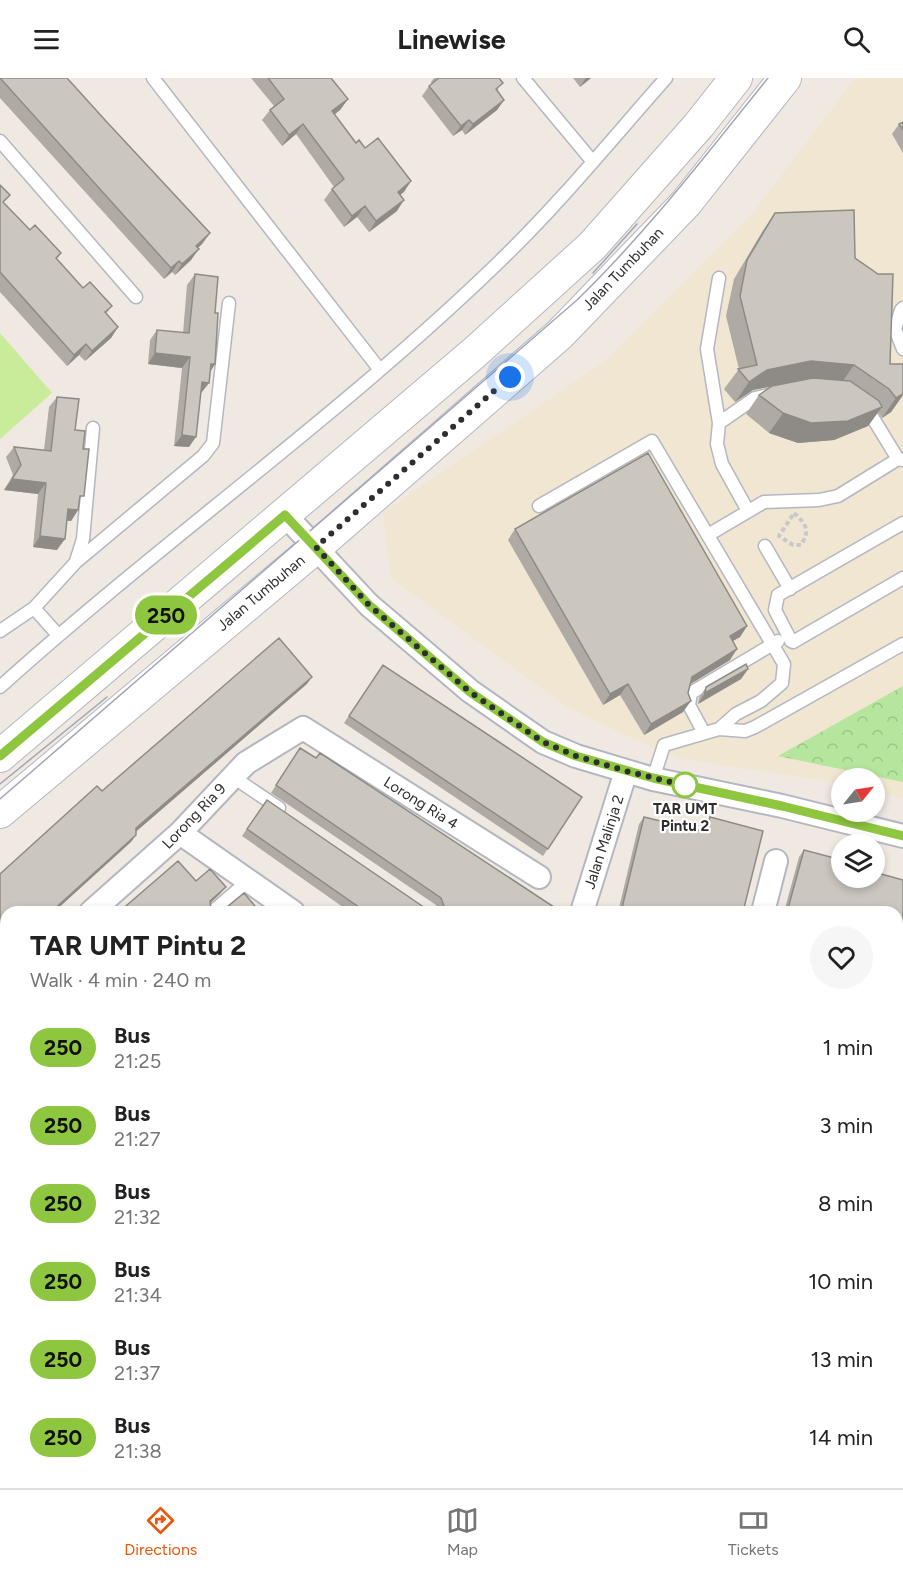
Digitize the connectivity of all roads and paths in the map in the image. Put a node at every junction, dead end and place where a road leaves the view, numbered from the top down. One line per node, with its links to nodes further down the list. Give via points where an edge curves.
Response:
1 (153, 78): 13 (lane)
2 (523, 78): 7 (lane)
3 (666, 78): 7 (lane)
4 (736, 78): 18 (main road, via 592,246)
5 (785, 78): 20 (main road, Jalan Tumbuhan, via 686,203 560,334)
6 (0, 141): 9 (lane)
7 (593, 162): 13 (lane, via 502,259)
8 (719, 278): 16 (lane, via 707,349)
9 (136, 297)
10 (229, 303): 30 (lane, via 213,443 203,456)
11 (903, 309): 12 (lane, via 895,329)
12 (903, 349)
13 (380, 370): 36 (lane)
14 (788, 391): 16 (lane, via 755,398)
15 (855, 404): 19 (lane, via 871,415)
16 (719, 423): 22 (lane, via 717,444 722,464)
17 (93, 428): 30 (lane, via 83,539)
18 (351, 457): 20 (main road, via 333,485 333,496 340,506 352,507); 24 (main road)
19 (900, 459): 22 (lane, via 838,496 764,502)
20 (378, 493): 28 (main road, Jalan Tumbuhan)
21 (539, 506): 26 (lane, via 652,441)
22 (748, 511): 26 (lane)
23 (794, 513): 23 (path, via 805,523 807,535 801,546 779,536)
24 (285, 515): 28 (street); 29 (main road)
25 (903, 523): 32 (lane)
26 (708, 535): 39 (lane)
27 (765, 546): 32 (lane)
28 (316, 547): 33 (main road, Jalan Tumbuhan); 45 (street, via 369,605 470,692 543,742)
29 (234, 558): 33 (main road, via 261,553 271,561); 44 (main road)
30 (76, 562): 34 (lane)
31 (903, 578): 37 (lane, via 797,641)
32 (790, 589): 37 (lane, via 778,595 775,610)
33 (264, 591): 48 (main road, Jalan Tumbuhan)
34 (34, 608): 35 (lane); 36 (lane)
35 (0, 631)
36 (58, 635): 40 (lane)
37 (788, 636): 39 (lane)
38 (903, 644): 42 (lane, via 755,727 745,731)
39 (772, 645): 42 (lane, via 784,664 782,683); 43 (lane, via 691,693 689,705)
40 (0, 687)
41 (303, 728): 46 (street, Lorong Ria 9, via 246,763); 53 (street, Lorong Ria 4)
42 (719, 729): 43 (lane)
43 (704, 733): 47 (lane, via 664,745)
44 (0, 756)
45 (626, 771): 47 (street); 58 (street, Jalan Malinja 2)
46 (233, 777): 49 (lane); 50 (street, Lorong Ria 9)
47 (653, 778): 51 (street)
48 (0, 812)
49 (292, 817)
50 (180, 833): 54 (street); 55 (street, Lorong Ria 9)
51 (903, 836)
52 (776, 861): 59 (street)
53 (539, 877)
54 (248, 881): 56 (lane); 57 (street)
55 (98, 906)
56 (219, 906)
57 (284, 906)
58 (584, 906)
59 (765, 906)

